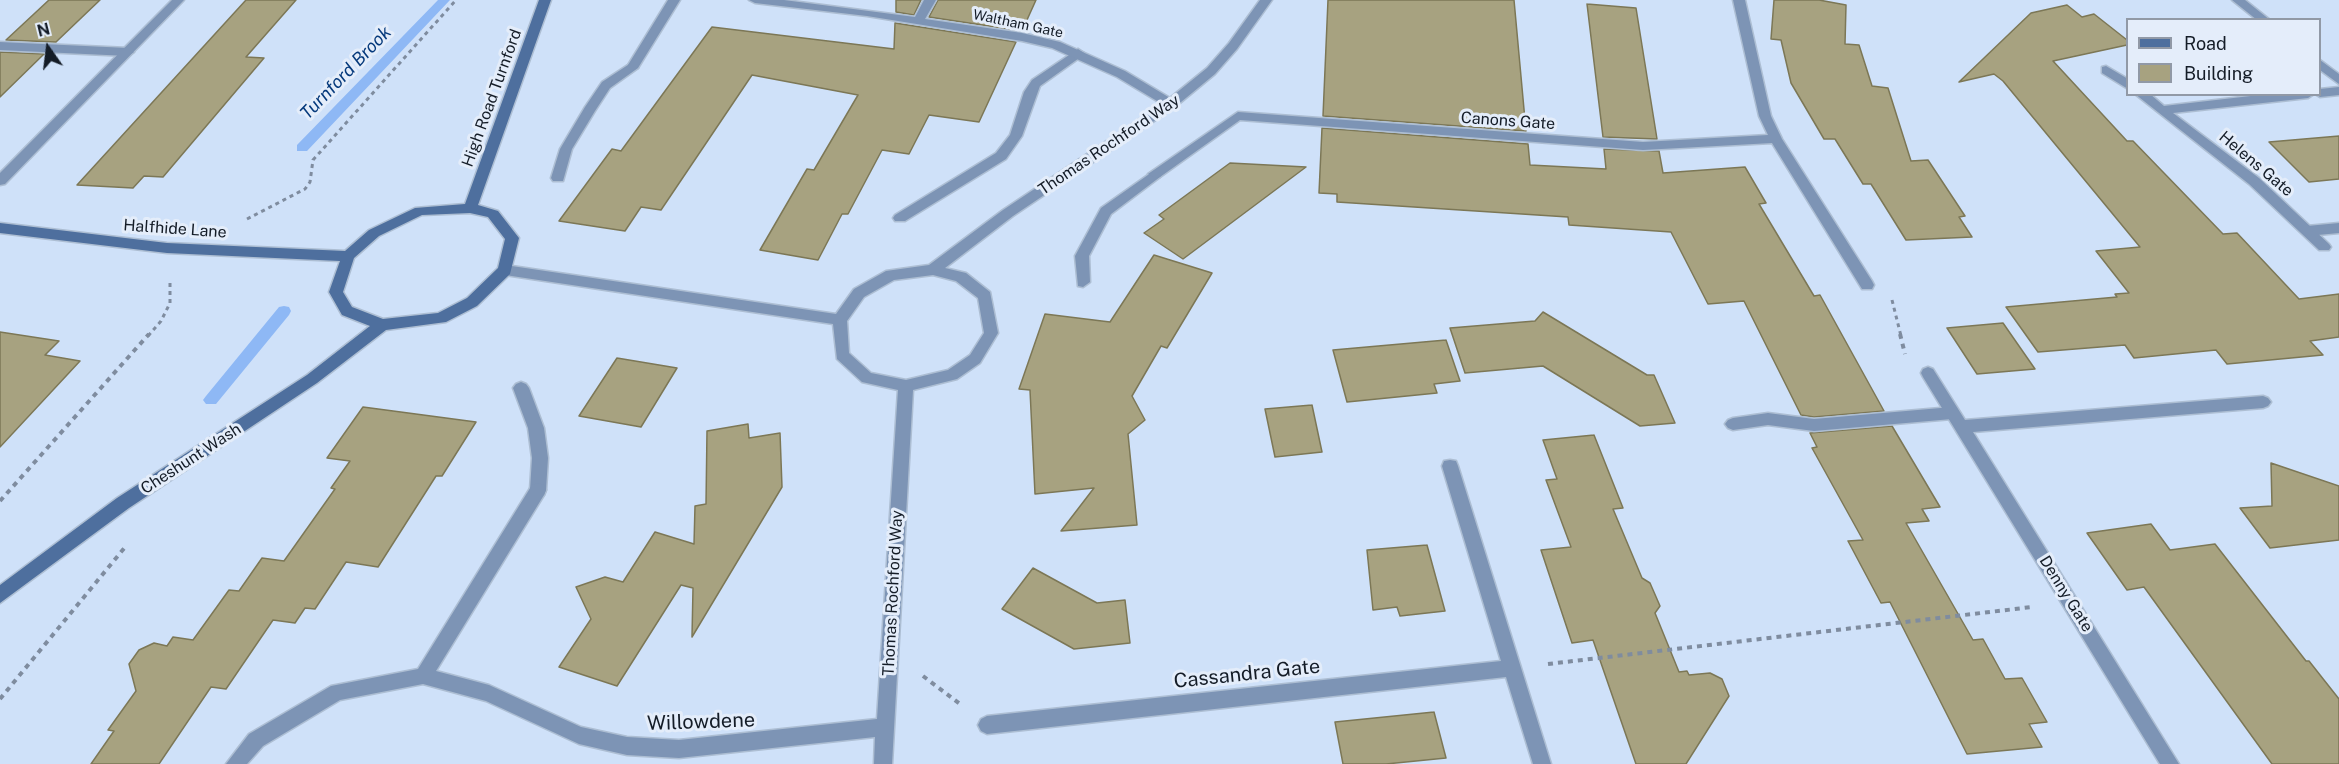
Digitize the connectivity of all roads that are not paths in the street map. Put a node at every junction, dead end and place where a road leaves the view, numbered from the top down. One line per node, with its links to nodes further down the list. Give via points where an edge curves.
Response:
1 (178, 0): 12 (street)
2 (544, 0): 27 (main road, High Road Turnford)
3 (674, 0): 25 (street, via 633,65 606,85 589,110 566,149)
4 (755, 0): 10 (street, Waltham Gate)
5 (930, 0): 10 (street)
6 (1266, 0): 22 (street, Thomas Rochford Way, via 1218,63)
7 (1739, 0): 24 (street, via 1765,116)
8 (2238, 0): 9 (street)
9 (2262, 18)
10 (918, 21): 13 (street, Waltham Gate, via 1022,37)
11 (0, 46): 12 (street)
12 (128, 52): 26 (street)
13 (1078, 53): 22 (street, Waltham Gate); 28 (street, via 1036,83 1016,136 1001,156)
14 (2321, 66): 16 (street)
15 (2106, 70): 17 (street)
16 (2339, 80)
17 (2126, 84)
18 (2339, 91): 19 (street)
19 (2321, 93)
20 (2144, 96): 23 (street, Helens Gate)
21 (2290, 96): 23 (street, Helens Gate)
22 (1171, 104): 35 (street, Thomas Rochford Way, via 1008,213)
23 (2162, 110): 31 (street, Helens Gate, via 2254,181)
24 (1776, 140): 36 (street, Canons Gate, via 1642,146 1238,116 1106,211 1082,256); 37 (street)
25 (558, 178)
26 (0, 181)
27 (470, 207): 33 (main road, via 420,211 374,233); 34 (main road, via 493,214 512,238)
28 (900, 218)
29 (0, 228): 33 (main road, Halfhide Lane, via 167,248)
30 (2339, 228): 31 (street)
31 (2307, 231): 32 (street, Helens Gate)
32 (2324, 248)
33 (348, 256): 39 (main road, via 336,292 347,311)
34 (506, 270): 38 (street); 39 (main road, via 472,302 441,318)
35 (933, 270): 38 (street, via 891,275 859,293); 41 (street, via 961,277 985,296 991,333 975,359 952,375)
36 (1083, 282)
37 (1867, 285)
38 (840, 320): 41 (street, via 842,354 867,378)
39 (382, 325): 47 (main road, Cheshunt Wash, via 312,379 123,503)
40 (1928, 373): 44 (street, Denny Gate)
41 (906, 386): 51 (street, Thomas Rochford Way)
42 (521, 388): 49 (street, via 536,428 540,458 538,490)
43 (2263, 402): 44 (street)
44 (1956, 420): 45 (street, via 1814,425 1768,419); 55 (street, Denny Gate)
45 (1733, 424)
46 (1450, 466): 48 (street)
47 (0, 595)
48 (1512, 668): 50 (street, Cassandra Gate); 54 (street)
49 (423, 676): 51 (street, Willowdene, via 489,693 579,735 627,746 679,749); 52 (street, Willowdene, via 337,692 256,740)
50 (987, 725)
51 (885, 727): 53 (street, Thomas Rochford Way)
52 (235, 764)
53 (883, 764)
54 (1542, 764)
55 (2170, 764)

